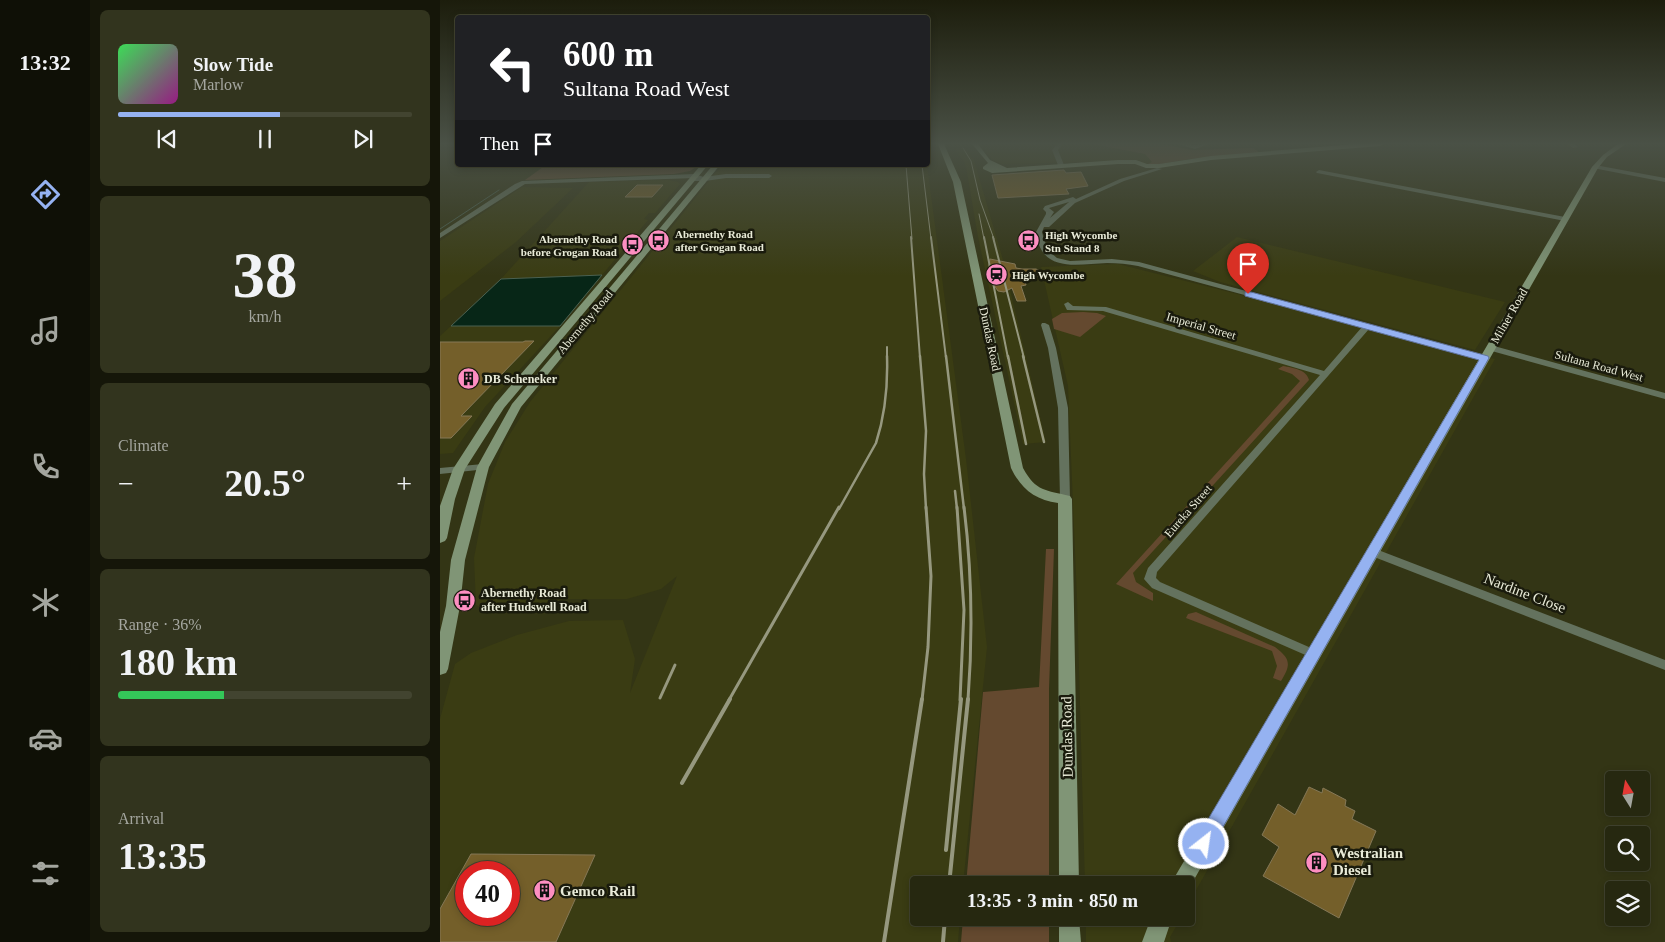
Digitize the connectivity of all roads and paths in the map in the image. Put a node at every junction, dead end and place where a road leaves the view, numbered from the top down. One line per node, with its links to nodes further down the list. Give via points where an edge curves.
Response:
1 (514, 188): 12 (street)
2 (692, 188): 21 (main road, Abernethy Road, via 512,391)
3 (693, 188): 20 (main road, Abernethy Road, via 516,406)
4 (958, 188): 23 (main road, Dundas Road, via 1017,468 1023,482 1032,490)
5 (1096, 188): 9 (street)
6 (1102, 188): 10 (street, via 1070,203)
7 (1402, 188): 11 (street)
8 (1583, 188): 11 (main road, Milner Road)
9 (1051, 208): 10 (street); 13 (street, via 1039,232 1046,254 1052,259 1068,263 1131,262)
10 (1064, 210): 13 (street, via 1052,219 1045,231 1052,252 1058,257 1070,260 1135,260)
11 (1564, 219): 17 (main road, Milner Road)
12 (440, 236)
13 (1231, 289): 16 (street, Sultana Road West)
14 (1070, 308): 18 (street, Imperial Street, via 1103,309)
15 (1045, 325): 23 (street, Dundas Road, via 1063,408)
16 (1367, 327): 17 (street, Sultana Road West); 18 (street, Eureka Street)
17 (1488, 353): 19 (street, Sultana Road West, via 1526,359); 25 (main road, Milner Road)
18 (1325, 374): 26 (street, Eureka Street, via 1150,578 1156,585)
19 (1665, 396)
20 (483, 467): 21 (street); 28 (main road, Abernethy Road, via 458,560 453,606)
21 (459, 469): 22 (street); 24 (main road, Abernethy Road, via 448,499)
22 (440, 471)
23 (1065, 498): 29 (main road, Dundas Road)
24 (440, 538)
25 (1373, 552): 26 (main road, Milner Road); 27 (street, Nardine Close)
26 (1314, 654): 30 (main road, Milner Road)
27 (1665, 664)
28 (440, 669)
29 (1069, 876)
30 (1185, 876)
31 (1069, 926): 33 (main road)
32 (1158, 926): 34 (main road)
33 (1070, 942)
34 (1153, 942)

